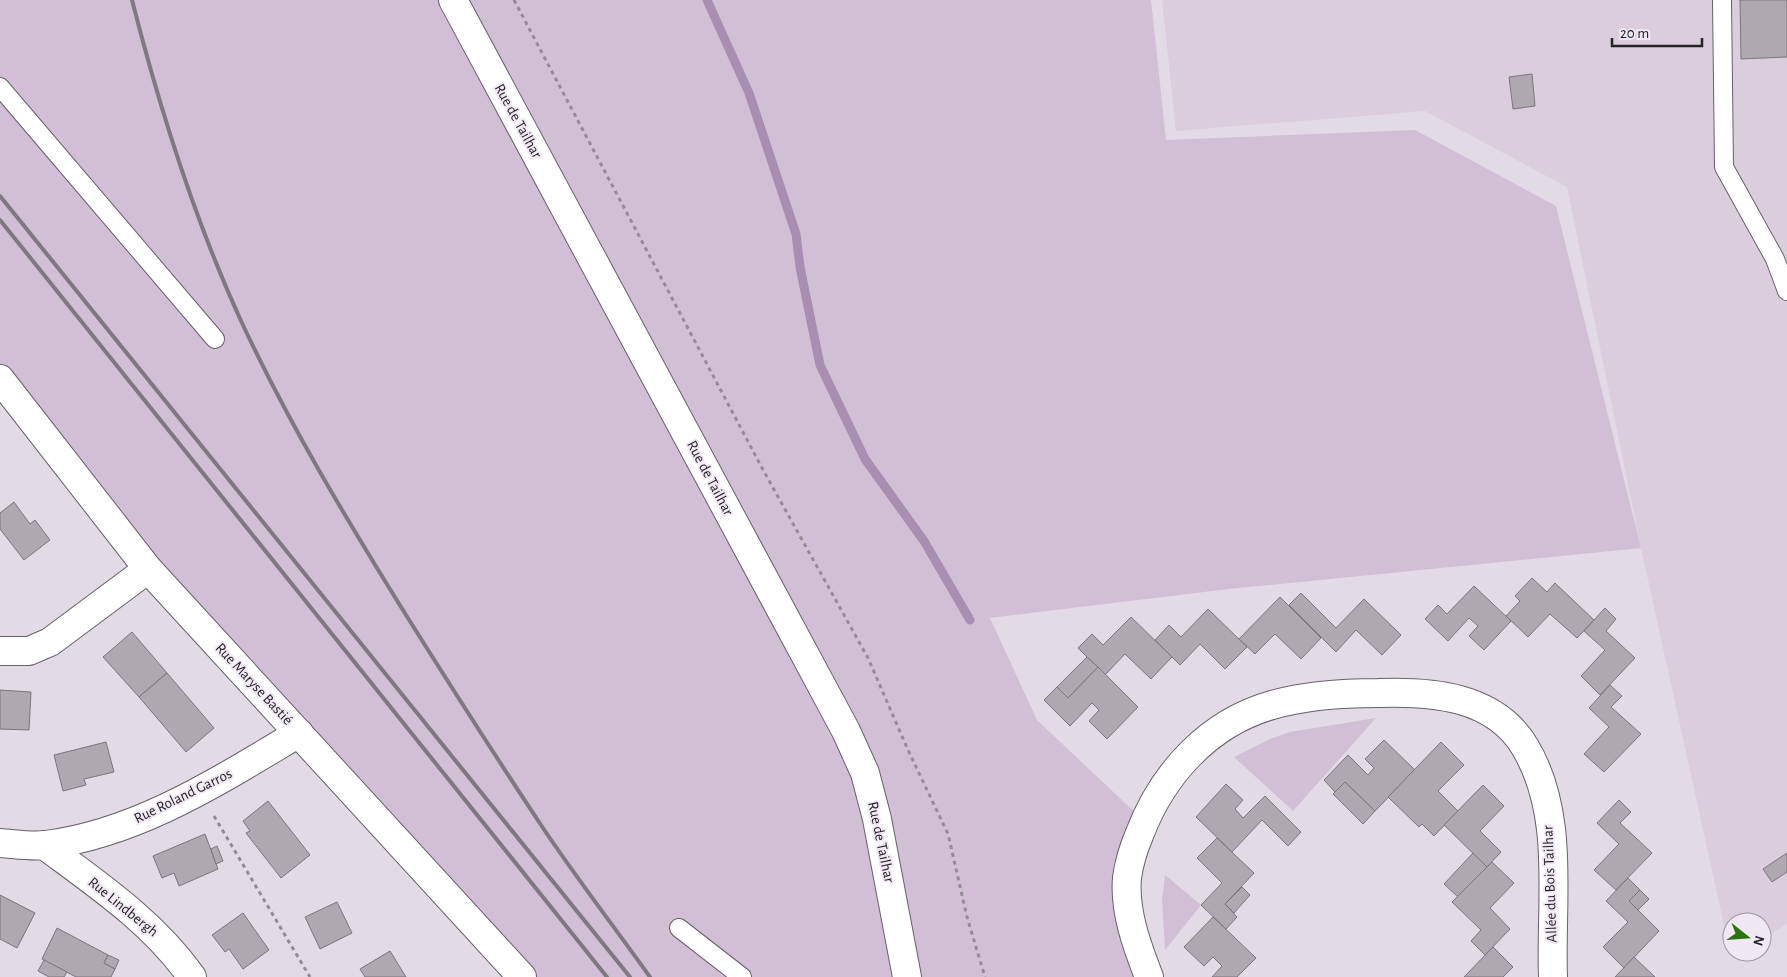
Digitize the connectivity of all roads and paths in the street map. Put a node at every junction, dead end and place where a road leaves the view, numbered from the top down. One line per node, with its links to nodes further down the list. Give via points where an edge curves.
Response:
1 (453, 0): 19 (street, Rue de Tailhar, via 846,731 864,773 877,819)
2 (514, 0): 20 (path, via 762,468 868,658 948,834)
3 (1722, 0): 5 (lane, via 1724,167 1775,259)
4 (0, 87): 6 (lane)
5 (1787, 291)
6 (215, 339)
7 (0, 379): 8 (street, Rue Maryse Bastié)
8 (148, 570): 9 (street, via 50,642 29,651); 10 (street, Rue Maryse Bastié)
9 (0, 651)
10 (299, 733): 11 (street, Rue Roland Garros); 17 (street, Rue Maryse Bastié)
11 (199, 792): 13 (street, Rue Roland Garros, via 152,815 108,830); 16 (path)
12 (0, 843): 13 (street, Rue Roland Garros)
13 (44, 845): 15 (street, Rue Lindbergh, via 144,922)
14 (679, 928): 18 (lane)
15 (192, 977)
16 (310, 977)
17 (522, 977)
18 (742, 977)
19 (907, 977)
20 (985, 977)
21 (1149, 977): 22 (street, Allée du Bois Tailhar, via 1128,904 1127,878 1132,854 1156,797 1185,758 1225,726 1271,705 1312,696 1390,692 1470,702 1508,725 1526,748 1539,774 1550,825)
22 (1553, 977)

